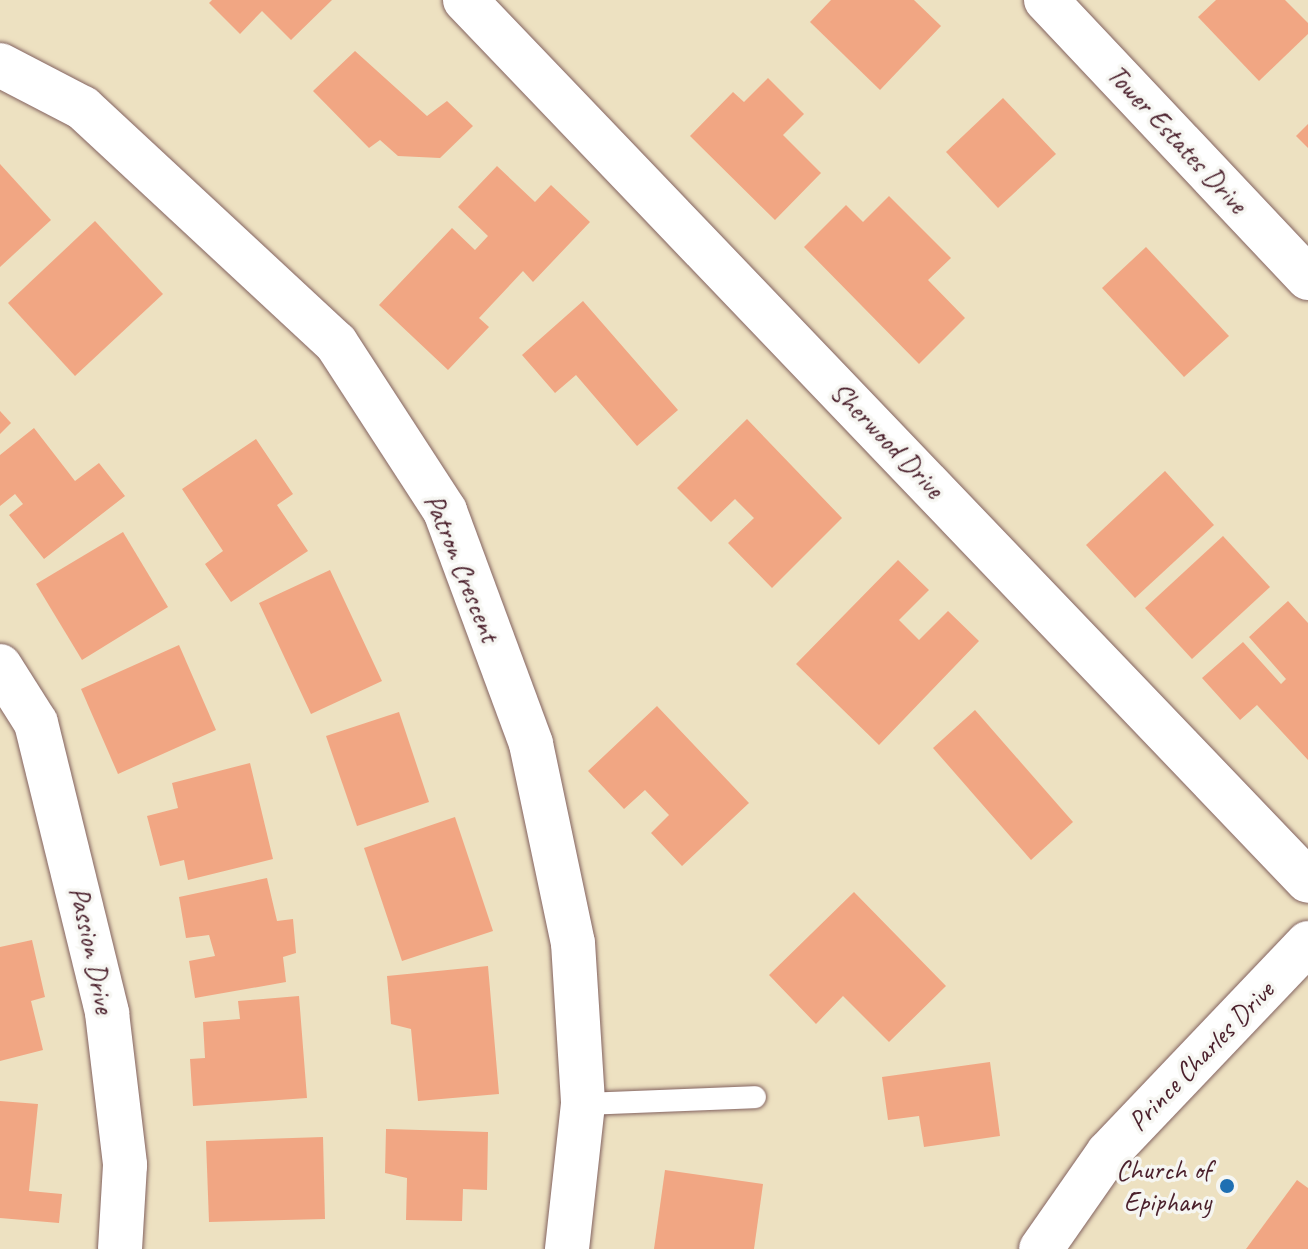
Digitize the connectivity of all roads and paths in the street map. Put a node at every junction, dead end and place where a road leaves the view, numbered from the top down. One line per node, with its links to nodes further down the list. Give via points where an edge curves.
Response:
1 (465, 0): 6 (main road, Sherwood Drive)
2 (1046, 0): 4 (main road, Tower Estates Drive)
3 (0, 65): 9 (main road, Patron Crescent, via 83,108 336,343 445,511 531,744 573,943)
4 (1308, 278)
5 (0, 666): 10 (main road, Passion Drive, via 36,723 107,1013 125,1165)
6 (1308, 881)
7 (1308, 943): 12 (main road, Prince Charles Drive, via 1108,1153)
8 (755, 1097): 9 (lane)
9 (583, 1104): 11 (main road, Patron Crescent)
10 (120, 1249)
11 (567, 1249)
12 (1041, 1249)

